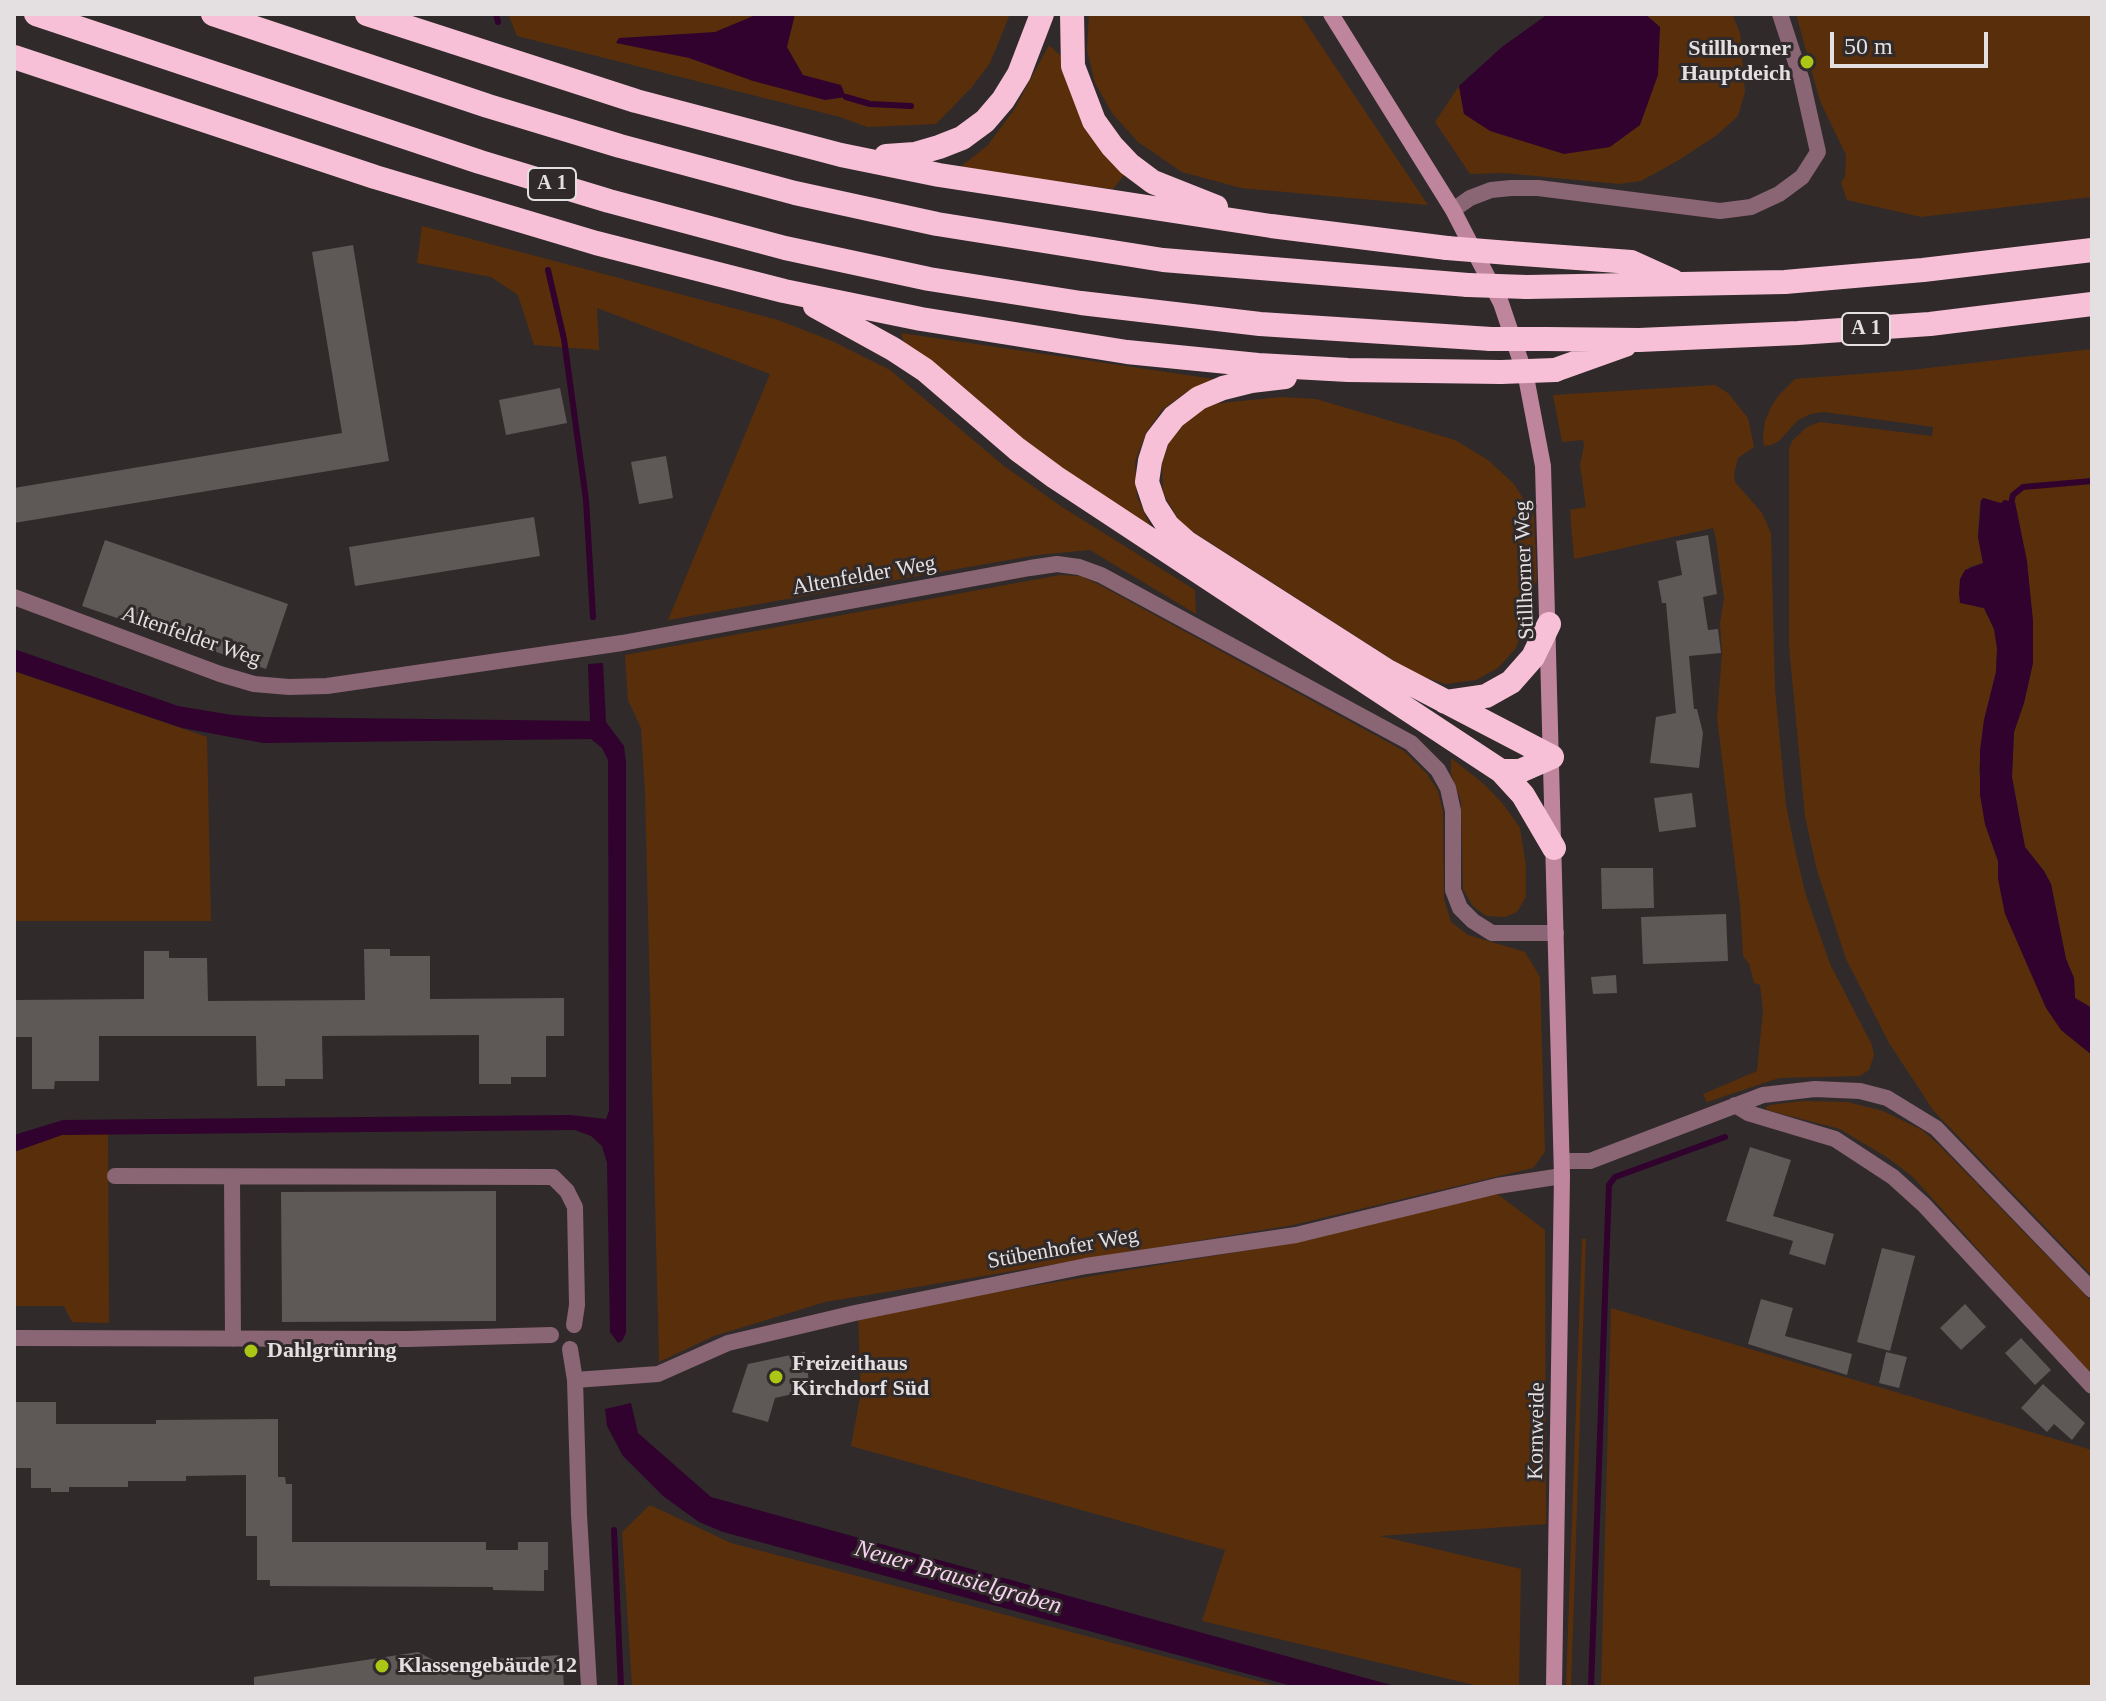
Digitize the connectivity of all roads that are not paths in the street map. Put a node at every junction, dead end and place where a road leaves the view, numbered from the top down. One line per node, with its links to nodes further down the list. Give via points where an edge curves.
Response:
1 (36, 14): 20 (highway, A 1, bridge, via 609,201 929,279 1260,324 1491,339)
2 (213, 14): 17 (highway, bridge, via 620,146 923,221 1163,260 1468,285)
3 (367, 14): 9 (highway)
4 (408, 14): 9 (highway)
5 (1042, 14): 11 (highway, via 1003,100 962,138 915,154)
6 (1072, 14): 15 (highway, via 1073,66 1094,121 1112,146 1153,182)
7 (1331, 14): 14 (main road, Stillhorner Weg)
8 (1780, 14): 14 (street, via 1818,152 1802,177 1779,194 1751,207 1720,211 1511,188 1491,190)
9 (432, 36): 11 (highway, via 636,101)
10 (14, 57): 12 (highway)
11 (841, 155): 15 (highway)
12 (375, 177): 13 (highway); 18 (highway, via 596,243)
13 (327, 181)
14 (1453, 210): 23 (main road, Stillhorner Weg, via 1501,303 1536,418)
15 (1271, 226): 17 (highway, bridge, via 1447,248 1631,262)
16 (2092, 250): 17 (highway, via 1923,270)
17 (1682, 285)
18 (784, 291): 21 (highway, via 1127,352); 26 (highway, via 925,370 1055,477)
19 (2092, 304): 20 (highway, A 1, via 1930,324)
20 (1639, 340): 21 (highway, bridge, via 1555,370)
21 (1348, 370): 24 (highway, via 1251,381 1199,398 1157,439 1147,482 1168,526 1186,542)
22 (14, 597): 28 (street, Altenfelder Weg, via 242,680 289,687 622,643 1030,568 1079,567 1411,743 1448,788 1453,890 1460,908 1492,933)
23 (1549, 624): 24 (highway, via 1533,657 1511,682 1486,696); 25 (main road, Stillhorner Weg)
24 (1445, 702): 25 (highway)
25 (1552, 757): 26 (highway, via 1520,771); 27 (main road, Stillhorner Weg)
26 (1501, 771): 27 (highway, via 1523,795)
27 (1554, 848): 28 (main road, Stillhorner Weg)
28 (1556, 933): 30 (main road, Stillhorner Weg)
29 (1735, 1105): 30 (street, Stübenhofer Weg); 33 (street, Stübenhofer Weg, via 1763,1095 1815,1089 1887,1098 1936,1128); 40 (street, via 1835,1139 1893,1177)
30 (1562, 1169): 39 (street, Stübenhofer Weg, via 1296,1235 1086,1266 855,1313 728,1343 658,1374); 42 (main road, Kornweide)
31 (115, 1176): 32 (street)
32 (232, 1177): 34 (street, via 553,1177 575,1207); 37 (street)
33 (2092, 1290)
34 (574, 1325): 35 (street, via 560,1323); 38 (street, via 578,1341)
35 (551, 1335): 37 (street); 38 (street, via 555,1345)
36 (14, 1338): 37 (street)
37 (233, 1339)
38 (570, 1349): 39 (street)
39 (575, 1380): 41 (street)
40 (2092, 1386)
41 (589, 1687)
42 (1554, 1687)

